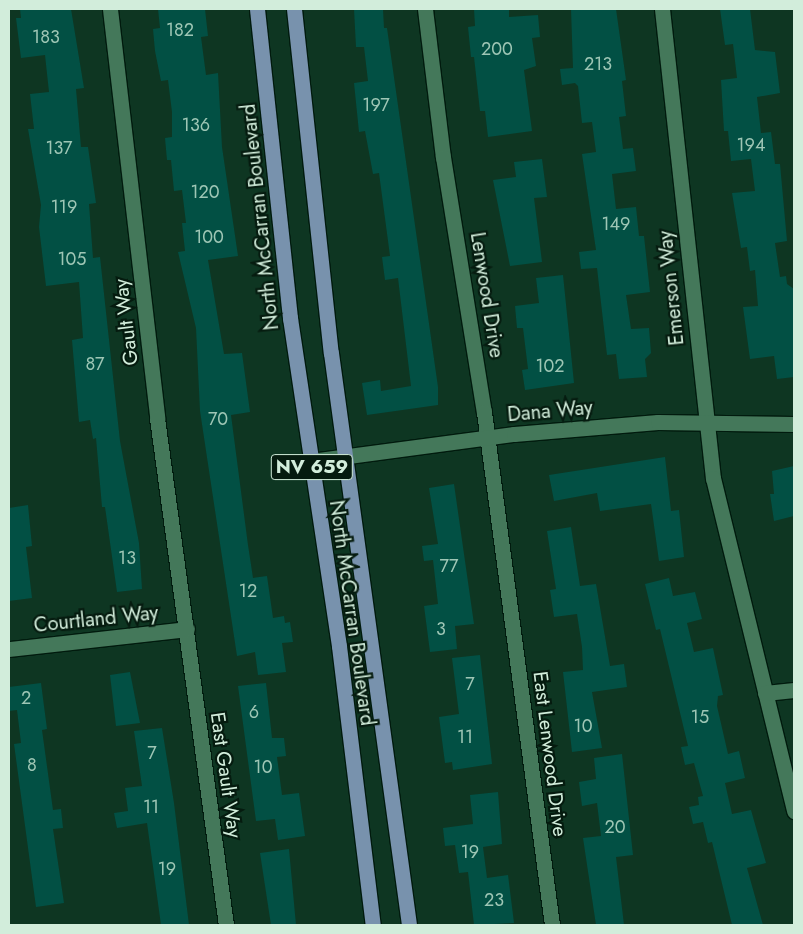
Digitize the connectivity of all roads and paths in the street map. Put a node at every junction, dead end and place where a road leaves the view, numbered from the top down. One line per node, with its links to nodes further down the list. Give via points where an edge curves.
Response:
1 (110, 9): 12 (street, Gault Way, via 157,418)
2 (256, 9): 10 (main road, North McCarran Boulevard / NV 659, via 290,318)
3 (294, 9): 9 (main road, North McCarran Boulevard / NV 659)
4 (425, 9): 8 (street, Lenwood Drive, via 443,157)
5 (662, 9): 6 (street, Emerson Way)
6 (705, 422): 7 (street, Dana Way); 8 (street, Dana Way, via 658,422); 15 (street, Emerson Way, via 713,478)
7 (794, 424)
8 (488, 437): 9 (street, Dana Way); 11 (street, Lenwood Drive)
9 (345, 456): 10 (street, Dana Way); 19 (main road, North McCarran Boulevard / NV 659)
10 (311, 460): 18 (main road, North McCarran Boulevard / NV 659)
11 (508, 588): 20 (street, East Lenwood Drive)
12 (187, 629): 13 (street, Courtland Way); 17 (street, East Gault Way)
13 (9, 649)
14 (794, 690): 15 (street)
15 (765, 693): 16 (street, Emerson Way)
16 (794, 811)
17 (226, 925)
18 (373, 925)
19 (409, 925)
20 (552, 925)

